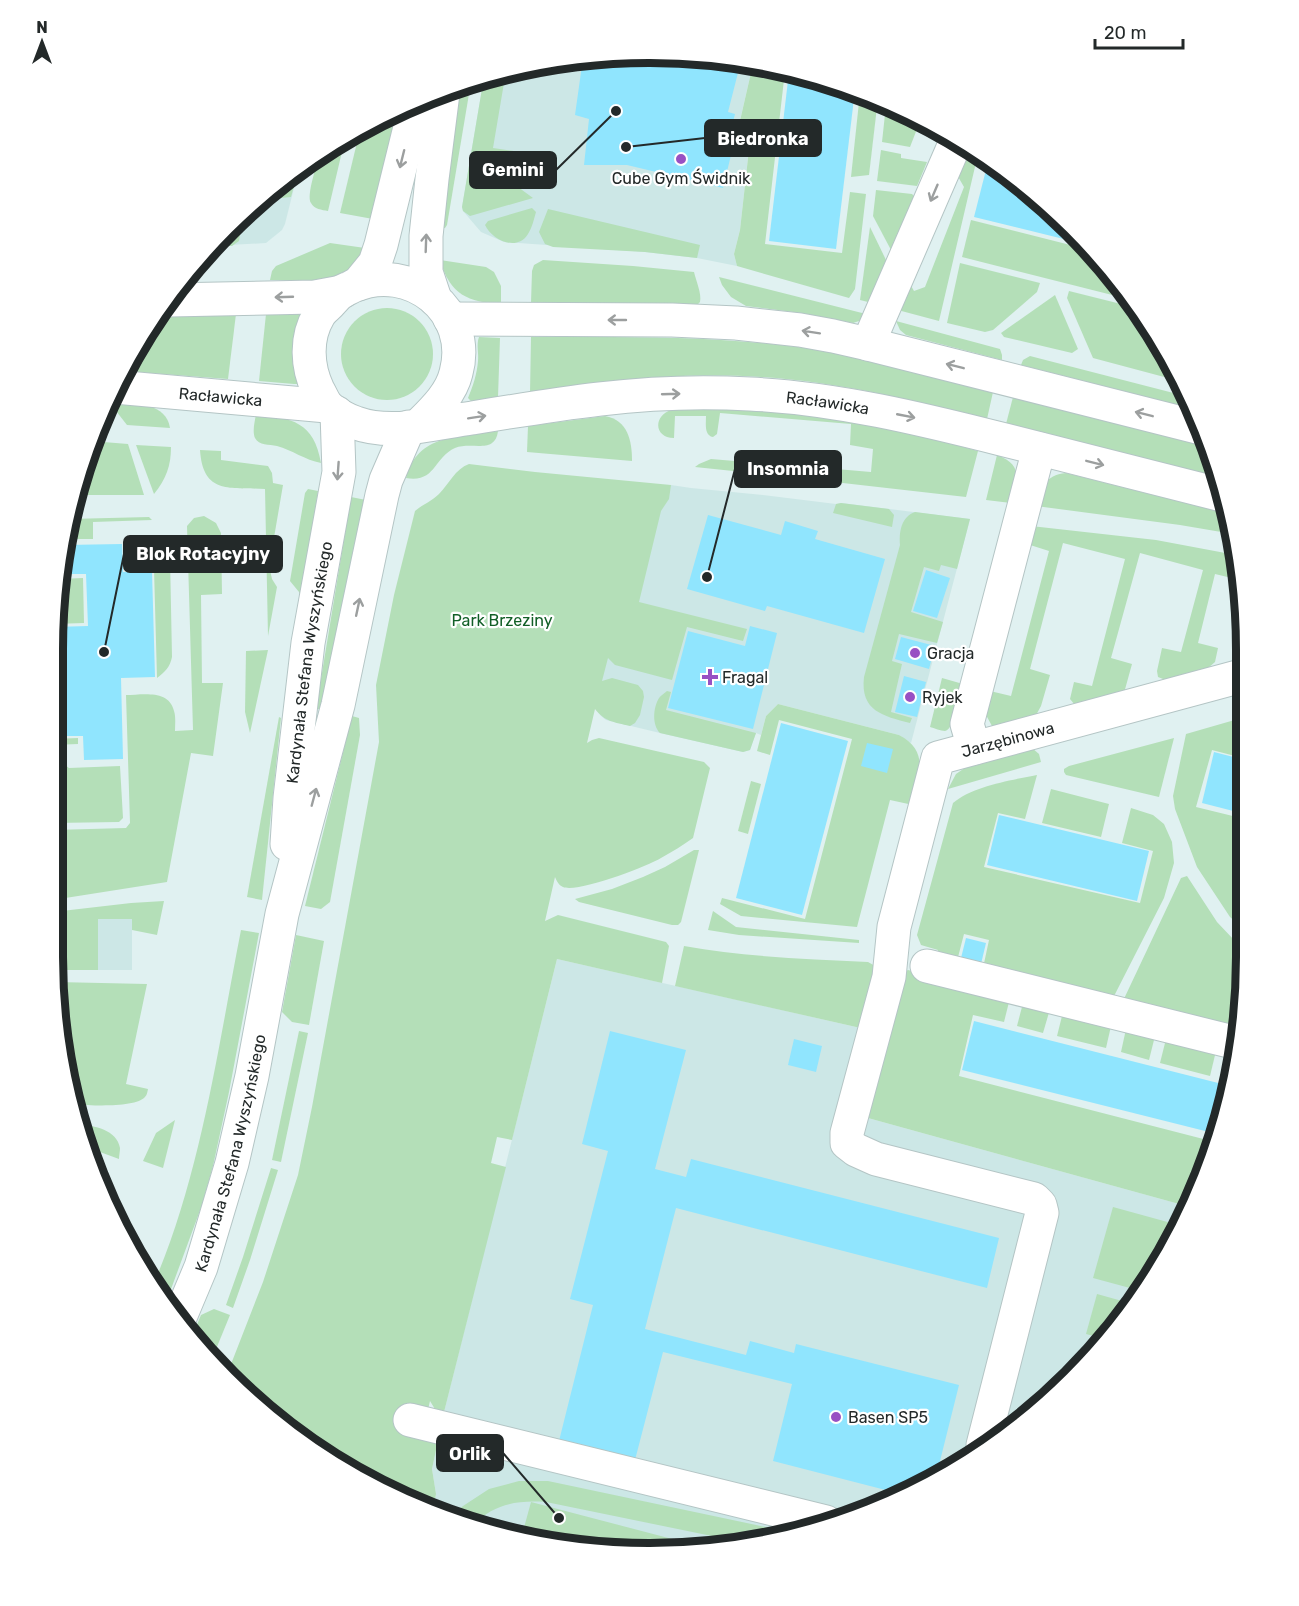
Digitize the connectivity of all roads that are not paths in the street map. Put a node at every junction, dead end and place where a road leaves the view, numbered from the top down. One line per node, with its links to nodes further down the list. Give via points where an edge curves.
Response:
1 (442, 101): 6 (street, one-way to 1, via 426,272 426,236)
2 (413, 113): 4 (street, one-way to 4, via 375,263)
3 (953, 148): 7 (street, one-way to 7)
4 (350, 288): 5 (street, one-way to 5, via 315,297); 6 (street, via 370,280 408,283 425,291); 9 (street, via 320,314 311,333 311,374)
5 (179, 300)
6 (443, 309): 7 (street, one-way to 6, via 800,330 736,323); 10 (street, via 456,332 457,372 437,407)
7 (868, 344): 11 (street, one-way to 7)
8 (124, 388): 9 (street, Racławicka)
9 (332, 409): 10 (street, via 353,422 378,429); 16 (street, Kardynała Stefana Wyszyńskiego, one-way to 16, via 339,472 308,643 290,798)
10 (414, 426): 12 (street, Racławicka, one-way to 12, via 638,395 751,394 860,407); 16 (street, Kardynała Stefana Wyszyńskiego, one-way to 10, via 338,705 386,480)
11 (1191, 426)
12 (1039, 449): 13 (street, Racławicka, one-way to 13); 15 (street, via 967,724)
13 (1215, 493)
14 (1236, 677): 15 (street, Jarzębinowa)
15 (974, 748): 21 (street, Jarzębinowa, via 938,758 894,927 889,977 847,1143 876,1159 1034,1199 1040,1205 1042,1213)
16 (282, 914): 19 (street, Kardynała Stefana Wyszyńskiego, via 232,1163 201,1267)
17 (927, 966): 18 (street)
18 (1230, 1041)
19 (182, 1312)
20 (410, 1420): 22 (street)
21 (985, 1437)
22 (814, 1519)

